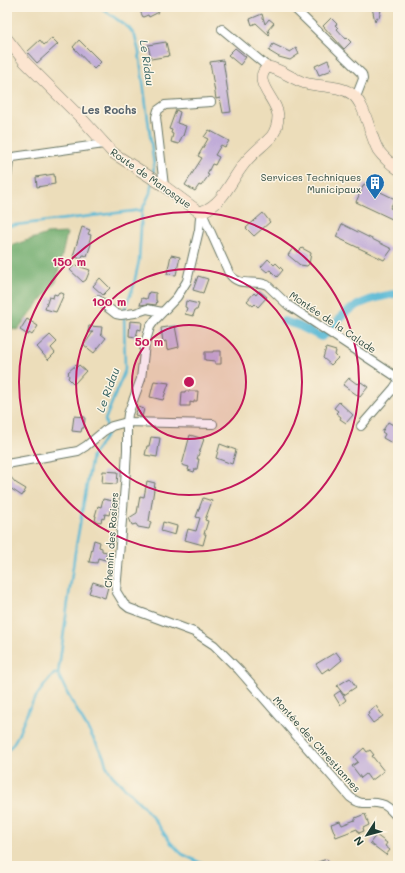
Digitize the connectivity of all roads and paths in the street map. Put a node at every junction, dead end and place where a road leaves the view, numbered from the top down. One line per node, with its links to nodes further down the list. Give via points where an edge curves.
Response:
1 (293, 7): 5 (street, via 362,74)
2 (222, 28): 4 (street)
3 (7, 39): 7 (street, Route de Manosque, via 24,62)
4 (268, 67): 5 (street, via 303,82 347,92); 11 (street, via 263,71 263,85 276,107 277,126 272,135 243,164 214,206)
5 (356, 98): 8 (street, via 379,150)
6 (210, 102): 10 (street, via 165,105 158,110)
7 (104, 144): 9 (street, via 13,157 9,161); 10 (street, Route de Manosque, via 113,153)
8 (398, 169)
9 (7, 178)
10 (157, 182): 11 (street, Route de Manosque)
11 (201, 214): 13 (street, Chemin des Rosiers, via 187,281 177,297); 14 (street, Montée de la Calade, via 233,278 239,282 267,284 288,305)
12 (98, 300): 13 (street, via 116,314 124,315 147,309)
13 (162, 312): 16 (street, Chemin des Rosiers, via 146,335 141,379 130,406)
14 (398, 378)
15 (398, 382): 18 (street)
16 (127, 422): 17 (street); 19 (street, via 112,426 78,451); 20 (street, Chemin des Rosiers, via 116,585 119,597 129,608 205,638 239,670)
17 (213, 424)
18 (361, 426)
19 (7, 464)
20 (264, 699): 21 (street, Montée des Chrestiannes, via 350,797 359,803 381,804)
21 (398, 818)

